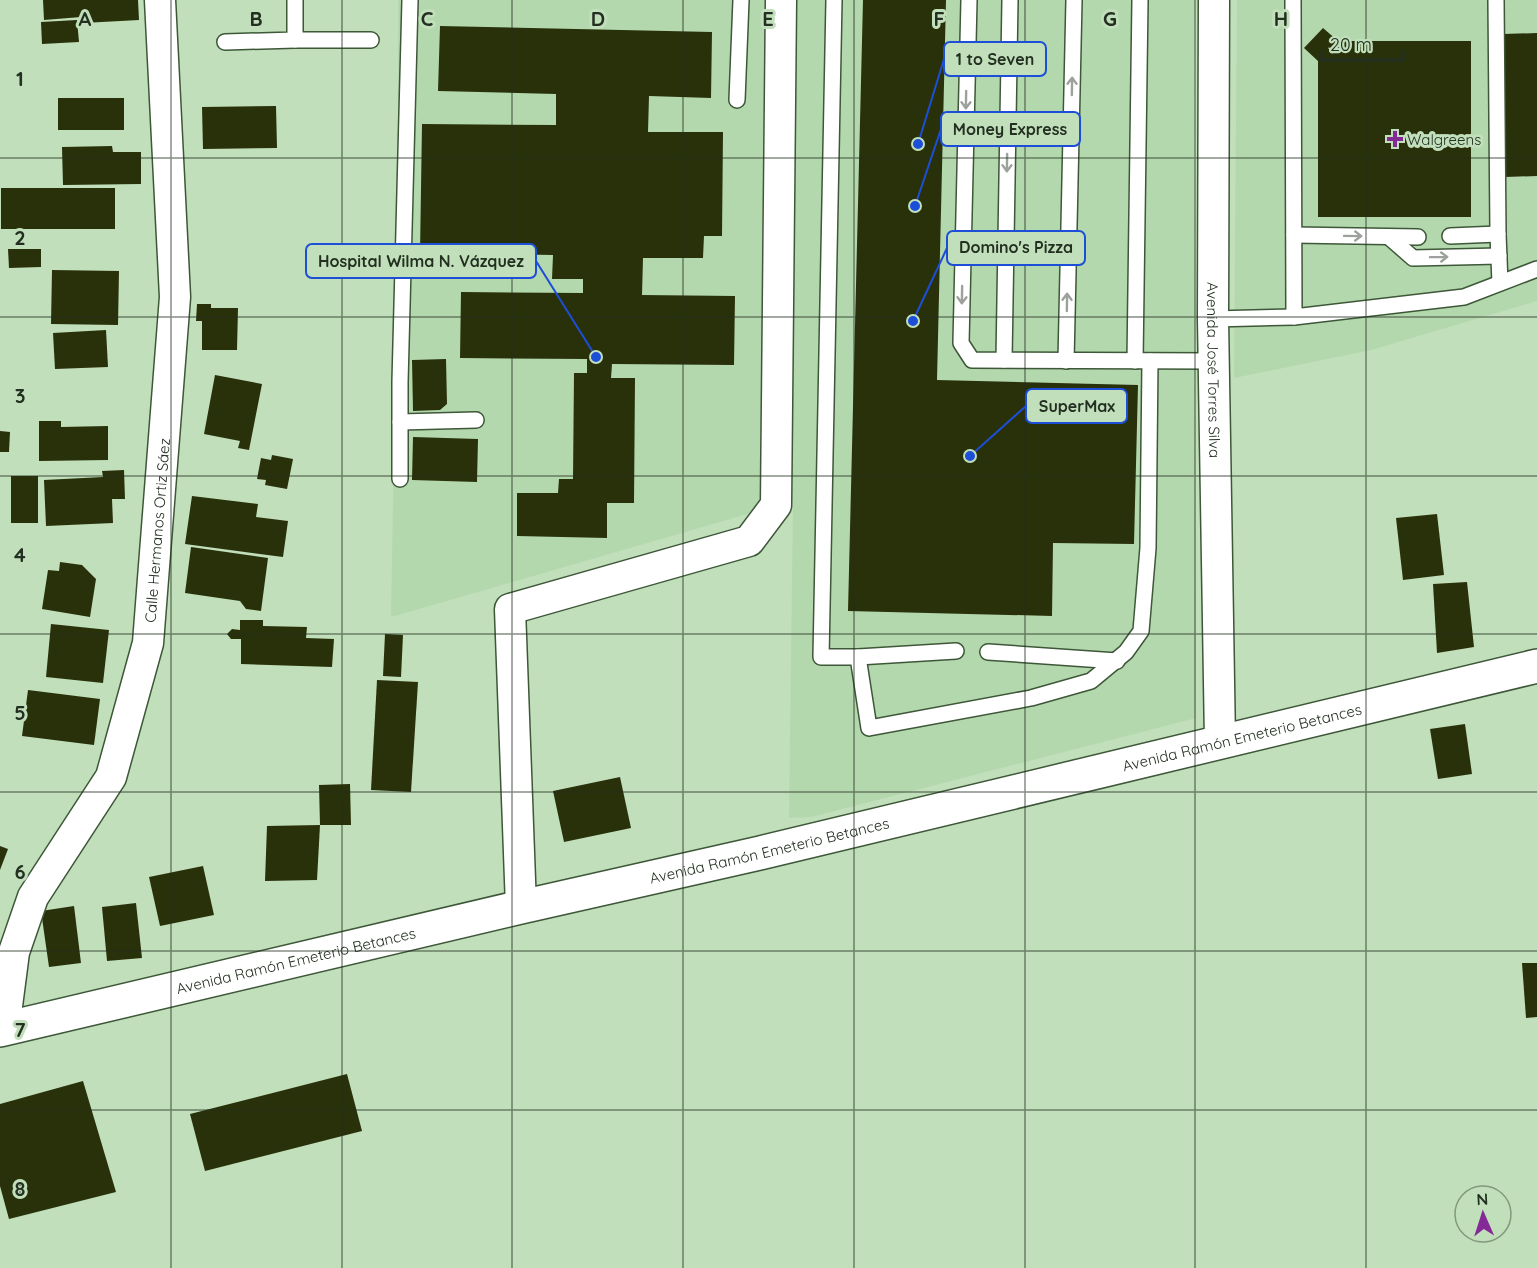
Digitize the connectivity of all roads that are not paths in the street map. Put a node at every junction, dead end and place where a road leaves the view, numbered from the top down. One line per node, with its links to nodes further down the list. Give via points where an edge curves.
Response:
1 (160, 0): 42 (street, Calle Hermanos Ortiz Sáez, via 175,297 148,643 111,777 33,897 14,952)
2 (295, 0): 14 (lane)
3 (410, 0): 33 (lane)
4 (741, 0): 17 (lane)
5 (781, 0): 41 (street, via 776,505 749,541 510,609)
6 (834, 0): 37 (lane, via 821,657)
7 (969, 0): 28 (lane, one-way to 28, via 961,343 972,360)
8 (1010, 0): 28 (lane, one-way to 28)
9 (1074, 0): 29 (lane, one-way to 9)
10 (1140, 0): 30 (lane)
11 (1214, 0): 27 (street, Avenida José Torres Silva)
12 (1293, 0): 19 (lane)
13 (1496, 0): 18 (lane)
14 (295, 40): 15 (lane); 16 (lane)
15 (371, 40)
16 (225, 42)
17 (737, 99)
18 (1498, 234): 20 (lane); 23 (lane)
19 (1294, 235): 21 (lane, one-way to 21); 26 (lane)
20 (1450, 236)
21 (1389, 237): 22 (lane); 23 (lane, one-way to 23, via 1413,258)
22 (1418, 237)
23 (1499, 256): 25 (lane)
24 (1537, 269): 25 (lane)
25 (1500, 283): 26 (lane, via 1464,297)
26 (1294, 317): 27 (lane)
27 (1213, 319): 31 (street, Avenida José Torres Silva)
28 (1004, 360): 29 (lane)
29 (1066, 361): 30 (lane)
30 (1143, 361): 31 (lane); 38 (lane, via 1148,548 1141,631)
31 (1214, 361): 40 (street, Avenida José Torres Silva)
32 (476, 420): 33 (lane)
33 (400, 422): 34 (lane)
34 (400, 479)
35 (956, 651): 37 (lane)
36 (987, 652): 38 (lane)
37 (858, 657): 38 (lane, via 869,728 1031,698 1091,681)
38 (1117, 661)
39 (1537, 666): 40 (street, Avenida Ramón Emeterio Betances)
40 (1220, 742): 41 (street, Avenida Ramón Emeterio Betances)
41 (521, 906): 42 (street, Avenida Ramón Emeterio Betances)
42 (2, 1030)

